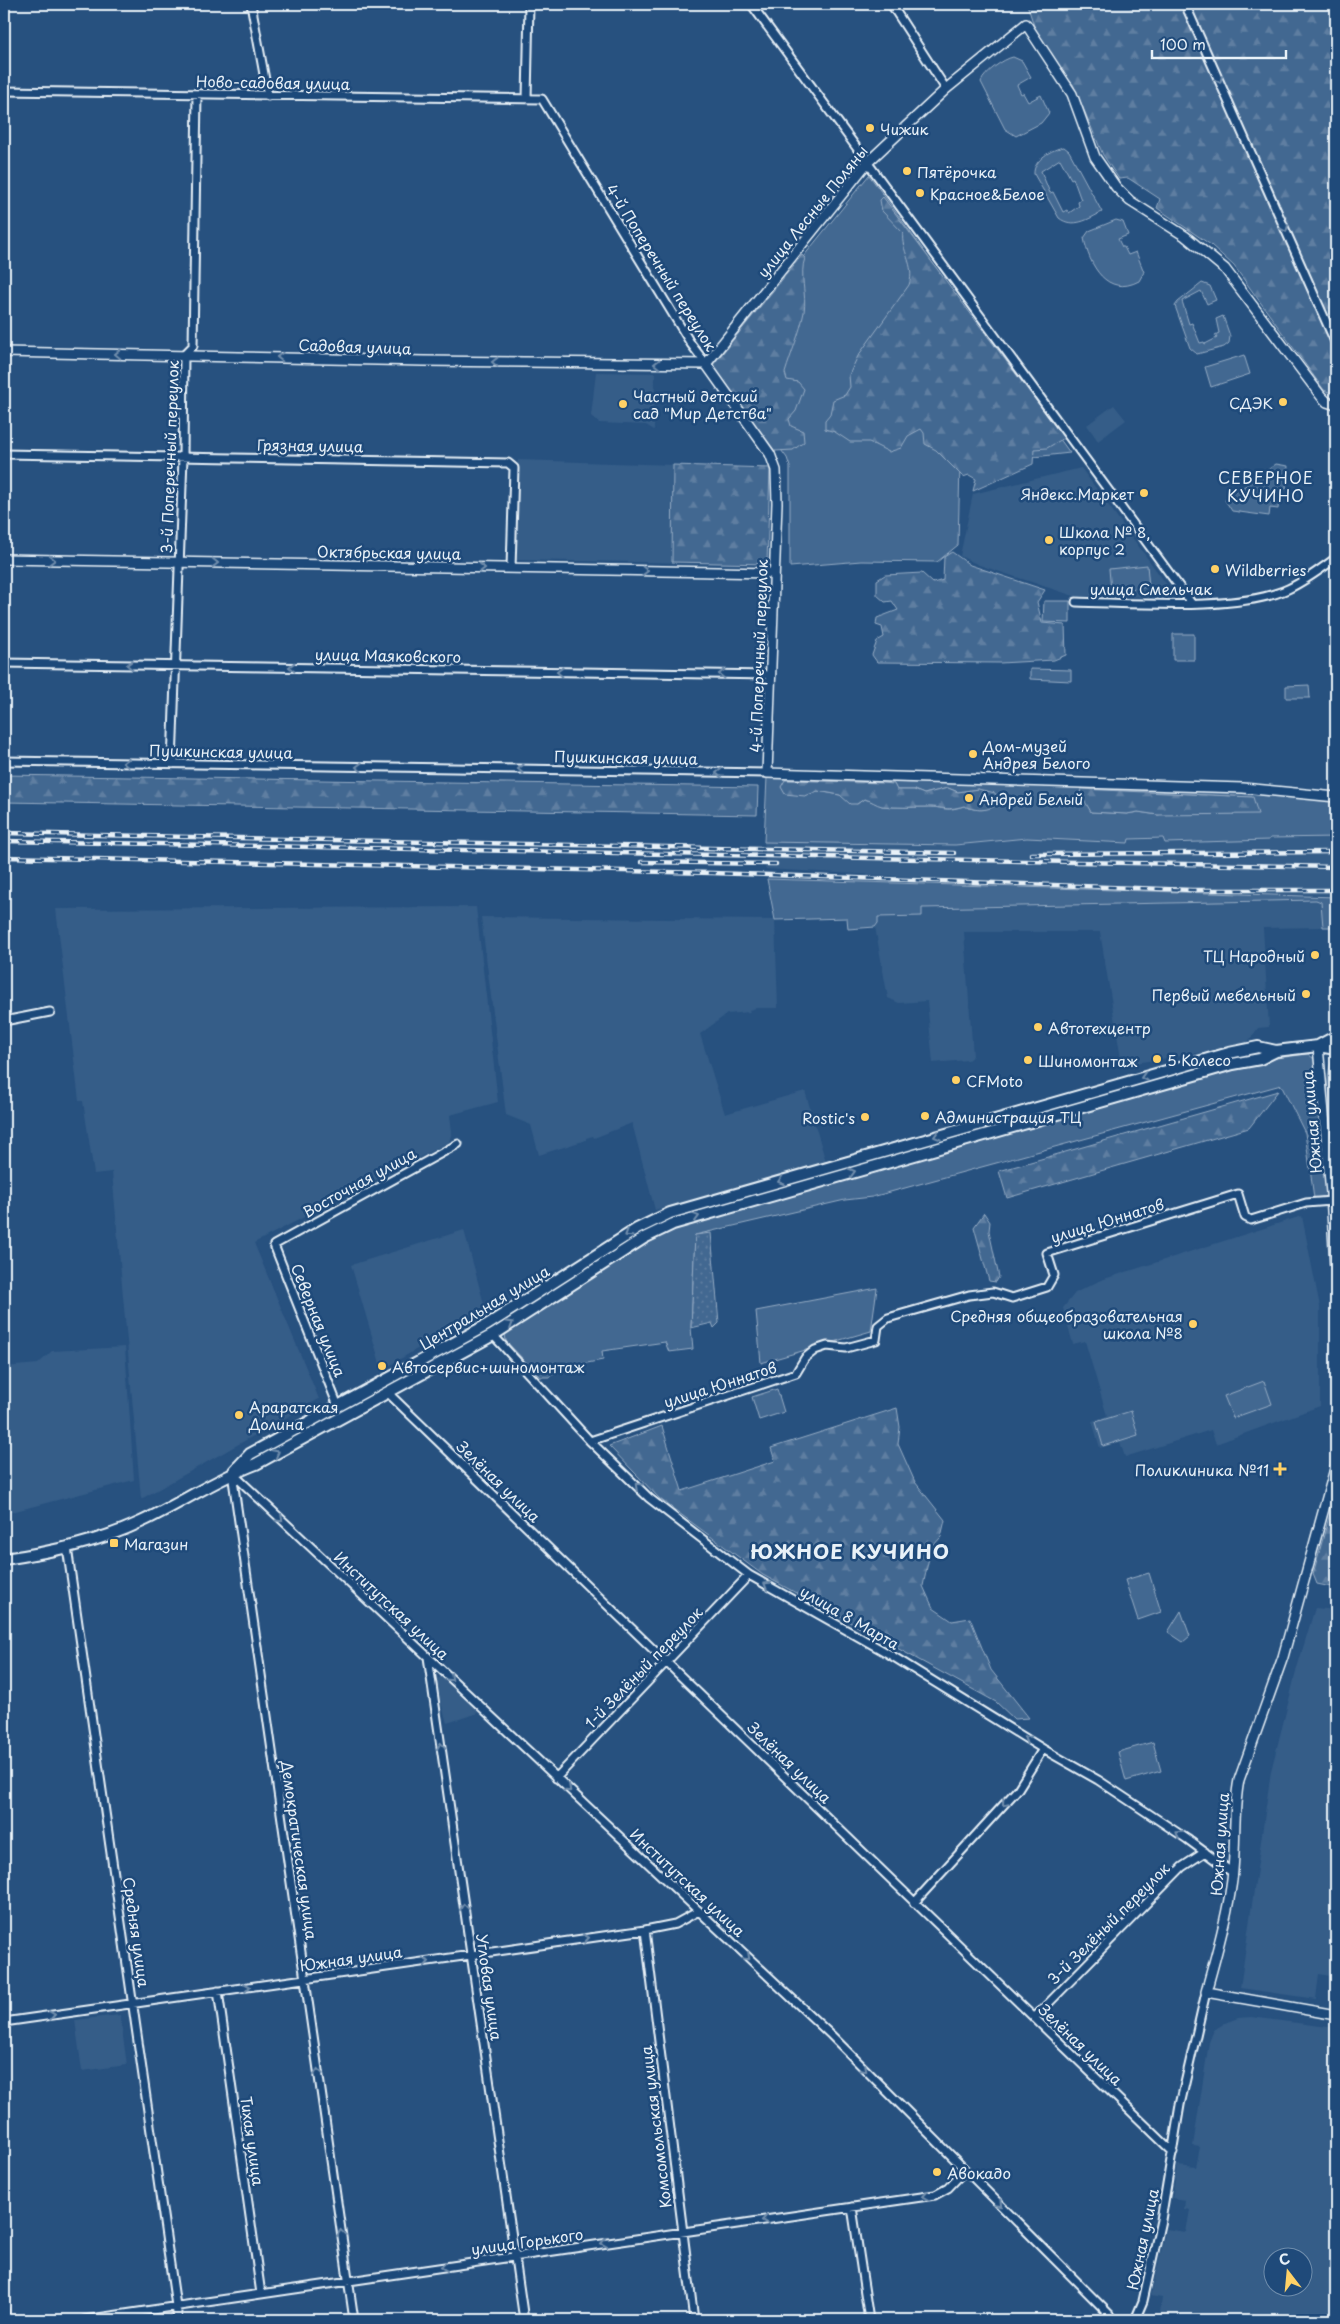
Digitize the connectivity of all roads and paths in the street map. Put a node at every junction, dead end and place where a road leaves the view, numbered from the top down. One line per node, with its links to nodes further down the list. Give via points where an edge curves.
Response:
1 (251, 4): 9 (street)
2 (529, 4): 10 (street)
3 (751, 4): 12 (street)
4 (891, 4): 6 (street)
5 (1185, 4): 13 (street, one-way to 13)
6 (946, 89): 12 (street, улица Лесные Поляны); 17 (street, улица Лесные Поляны, via 1026,24 1067,85 1095,157 1116,187 1130,201 1185,236 1225,269 1321,396)
7 (4, 91): 8 (street, Ново-садовая улица)
8 (197, 95): 9 (street, Ново-садовая улица); 15 (street, 3-й Поперечный переулок, via 193,346)
9 (268, 96): 10 (street, Ново-садовая улица)
10 (527, 98): 11 (street, Ново-садовая улица)
11 (542, 99): 16 (street, 4-й Поперечный переулок)
12 (867, 163): 16 (street, улица Лесные Поляны); 26 (street)
13 (1336, 344)
14 (4, 352): 15 (street, Садовая улица, one-way to 14)
15 (184, 355): 16 (street, Садовая улица, one-way to 15); 19 (street, 3-й Поперечный переулок)
16 (706, 364): 24 (street, 4-й Поперечный переулок, via 774,462 777,495)
17 (1336, 406)
18 (4, 454): 19 (street, Грязная улица)
19 (183, 457): 22 (street, 3-й Поперечный переулок); 23 (street, Грязная улица, via 508,463 514,468)
20 (1336, 558): 26 (street, улица Смельчак, via 1279,592)
21 (4, 559): 22 (street, Октябрьская улица, one-way to 22)
22 (179, 562): 23 (street, Октябрьская улица, one-way to 23); 28 (street, 3-й Поперечный переулок)
23 (510, 568): 24 (street, Октябрьская улица, one-way to 24)
24 (774, 573): 29 (street, 4-й Поперечный переулок)
25 (1076, 602): 26 (street, улица Смельчак)
26 (1192, 604)
27 (4, 663): 28 (street, улица Маяковского, one-way to 27)
28 (175, 665): 29 (street, улица Маяковского, one-way to 28); 31 (street, 3-й Поперечный переулок)
29 (771, 675): 32 (street, 4-й Поперечный переулок)
30 (4, 761): 31 (street, Пушкинская улица, one-way to 30)
31 (172, 764): 32 (street, Пушкинская улица, one-way to 31)
32 (767, 773): 33 (street, Пушкинская улица, via 1248,788)
33 (1336, 797)
34 (50, 1012): 35 (street)
35 (4, 1021)
36 (1336, 1038): 37 (main road, Центральная улица)
37 (1318, 1046): 38 (main road, Центральная улица); 39 (main road, Центральная улица); 43 (street, Южная улица)
38 (1336, 1049)
39 (1276, 1052): 40 (main road, Центральная улица, one-way to 40, via 1258,1047 1230,1053); 41 (main road, Центральная улица)
40 (1032, 1109): 41 (main road); 48 (main road, Центральная улица, one-way to 48, via 656,1219 487,1325)
41 (1034, 1120): 46 (main road, Центральная улица, one-way to 41, via 644,1238 673,1224)
42 (458, 1144): 44 (street, Восточная улица)
43 (1332, 1201): 45 (street, Южная улица); 49 (street, улица Юннатов, via 1306,1203 1251,1220 1246,1217 1238,1194 1047,1253 1054,1275 1047,1287 1012,1298 992,1292 969,1295 888,1318 878,1326 876,1340 846,1348 827,1346 815,1350 805,1358 796,1373)
44 (274, 1244): 48 (street, Северная улица)
45 (1336, 1285)
46 (493, 1335): 47 (main road, Центральная улица); 49 (street, улица 8 Марта)
47 (388, 1392): 51 (main road, Центральная улица, one-way to 47); 56 (street, Зелёная улица)
48 (338, 1406): 51 (main road, Центральная улица, via 250,1454)
49 (590, 1441): 54 (street, улица 8 Марта, one-way to 49, via 649,1498)
50 (1336, 1465): 60 (street, Южная улица, via 1283,1657 1238,1780)
51 (232, 1474): 52 (main road, via 127,1528); 55 (street, Институтская улица, one-way to 55); 65 (street, Демократическая улица)
52 (67, 1547): 53 (main road); 68 (street, Средняя улица)
53 (4, 1559)
54 (749, 1575): 56 (street, 1-й Зелёный переулок); 57 (street, улица 8 Марта, one-way to 54, via 889,1654)
55 (428, 1657): 58 (street, Институтская улица, one-way to 58); 64 (street, Угловая улица, one-way to 55)
56 (667, 1662): 58 (street, 1-й Зелёный переулок); 61 (street, Зелёная улица)
57 (1043, 1749): 59 (street, улица 8 Марта, one-way to 57, via 1098,1780); 61 (street, one-way to 61, via 1018,1790)
58 (556, 1778): 62 (street, Институтская улица, one-way to 62)
59 (1205, 1852): 60 (street, улица 8 Марта); 70 (street, 3-й Зелёный переулок, via 1182,1867)
60 (1233, 1873): 67 (street, Южная улица)
61 (914, 1903): 70 (street, Зелёная улица)
62 (699, 1911): 63 (street, Южная улица, via 675,1924); 73 (street, Институтская улица, one-way to 73, via 830,2035)
63 (645, 1930): 64 (street, Южная улица, one-way to 63); 75 (street, Комсомольская улица)
64 (471, 1955): 65 (street, Южная улица, one-way to 64); 76 (street, Угловая улица)
65 (305, 1979): 66 (street, Южная улица, one-way to 65); 77 (street, Демократическая улица, one-way to 65)
66 (218, 1992): 68 (street, Южная улица); 78 (street, Тихая улица)
67 (1206, 1992): 69 (street); 72 (street, Южная улица)
68 (134, 2004): 71 (street, Южная улица, one-way to 68); 79 (street, Средняя улица)
69 (1336, 2015)
70 (1034, 2018): 72 (street, Зелёная улица)
71 (4, 2022)
72 (1173, 2152): 89 (street, Южная улица, via 1143,2301)
73 (965, 2170): 74 (street, улица Горького, one-way to 74, via 942,2192); 88 (street, Институтская улица, one-way to 88)
74 (852, 2207): 75 (street, улица Горького, one-way to 75); 87 (street)
75 (681, 2232): 76 (street, улица Горького, one-way to 76); 86 (street, Комсомольская улица)
76 (514, 2257): 77 (street, улица Горького, one-way to 77); 85 (street, Угловая улица)
77 (348, 2281): 78 (street, улица Горького); 84 (street, Демократическая улица)
78 (261, 2294): 79 (street, улица Горького)
79 (177, 2306): 82 (street, улица Горького); 83 (street, Средняя улица)
80 (4, 2310): 81 (street)
81 (5, 2320)
82 (84, 2320)
83 (178, 2320)
84 (354, 2320)
85 (524, 2320)
86 (694, 2320)
87 (869, 2320)
88 (1115, 2320)
89 (1134, 2320)

